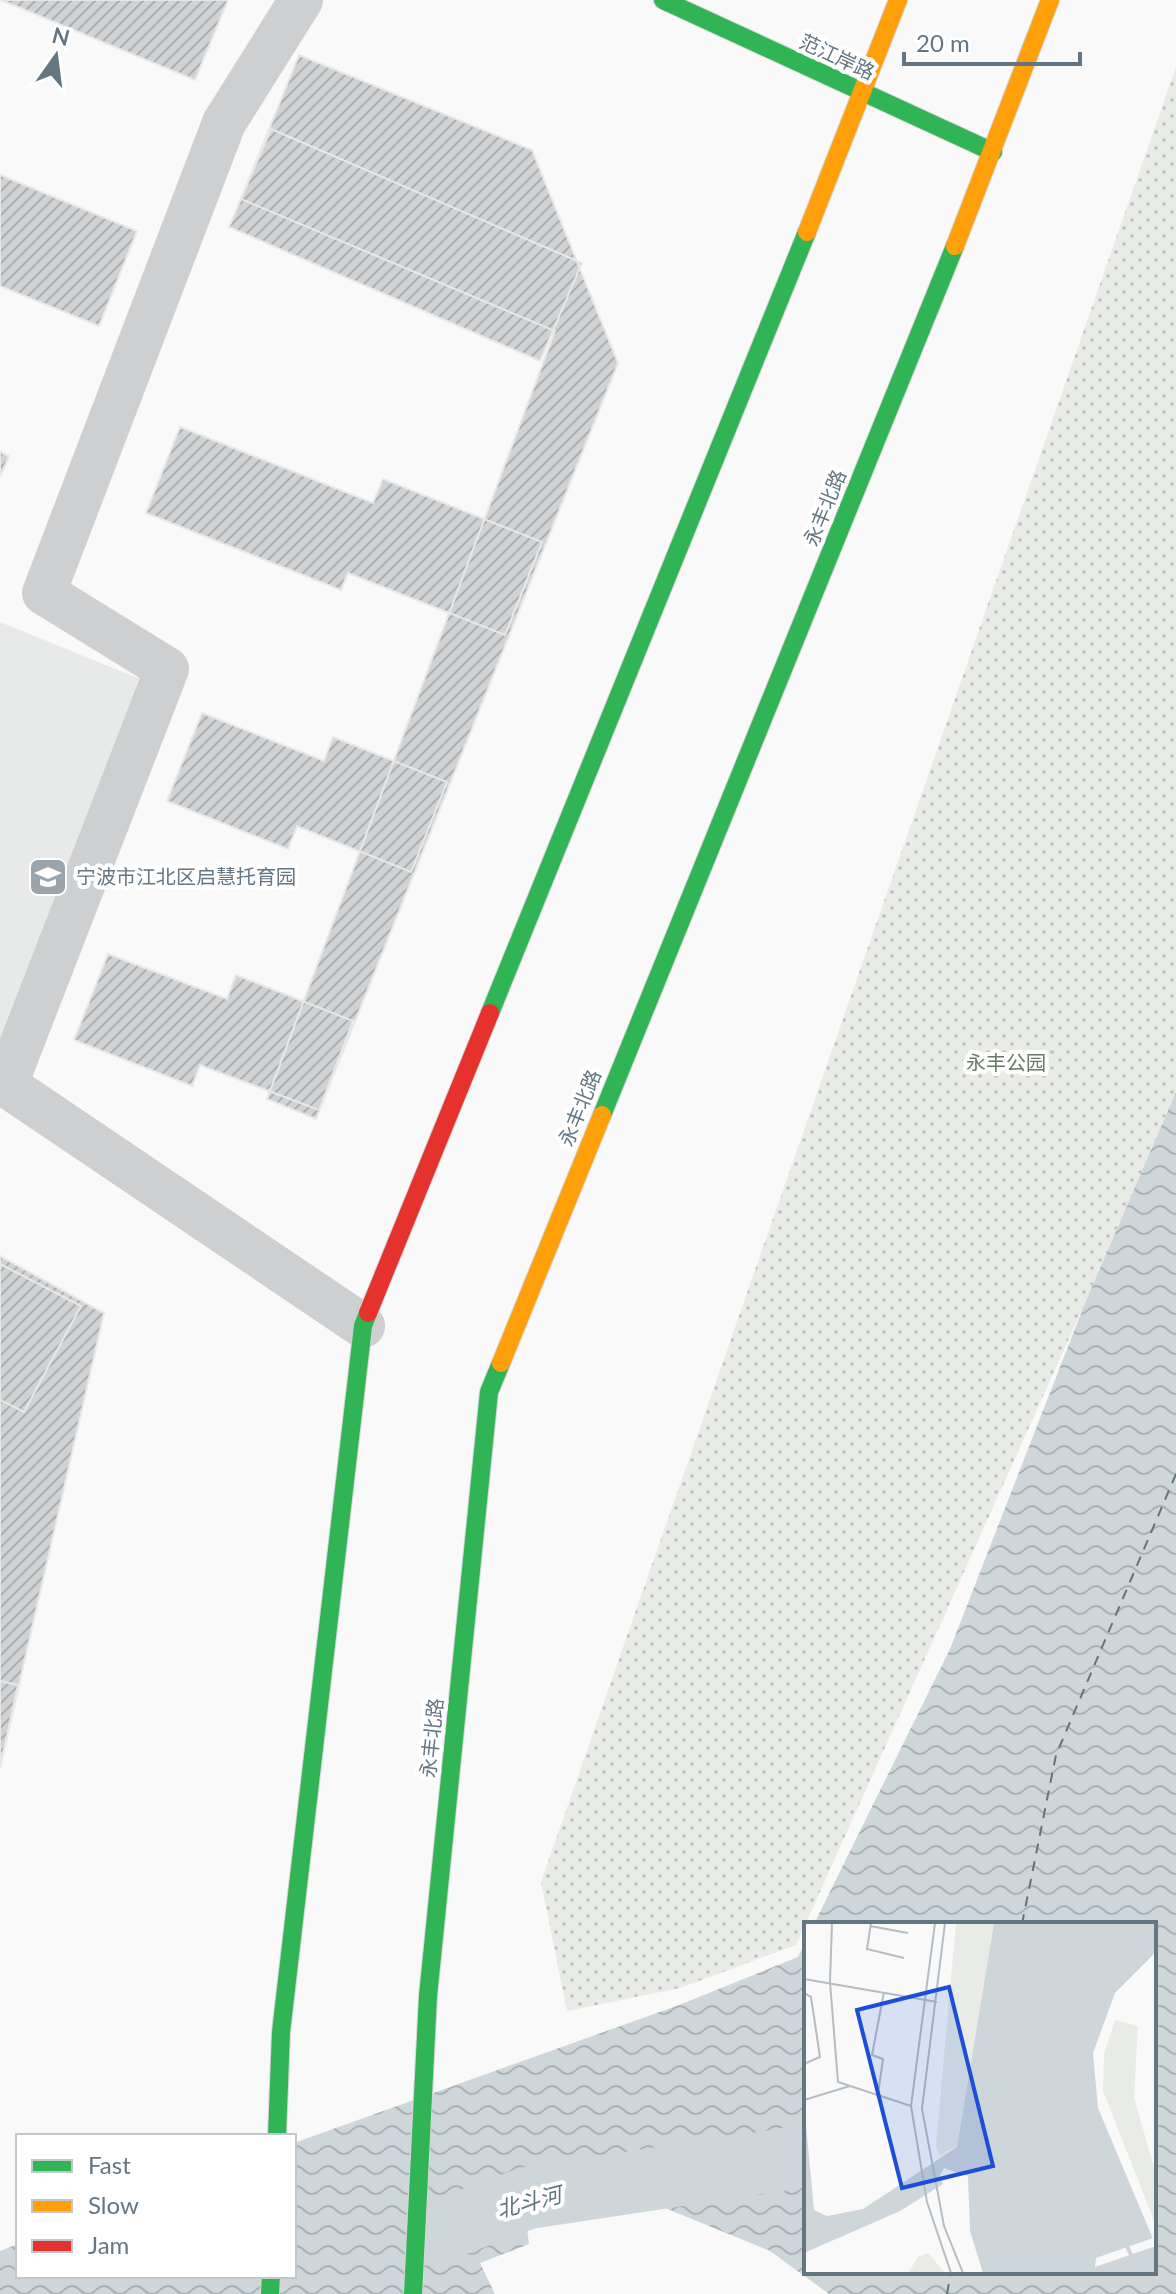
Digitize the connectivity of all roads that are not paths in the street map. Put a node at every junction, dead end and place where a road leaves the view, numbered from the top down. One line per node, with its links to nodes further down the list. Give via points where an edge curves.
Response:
1 (301, 0): 7 (street, via 224,123 44,593 167,669)
2 (663, 0): 5 (main road, 范江岸路)
3 (898, 0): 5 (main road)
4 (1050, 0): 6 (main road, 永丰北路)
5 (863, 94): 6 (main road, 范江岸路); 8 (main road)
6 (993, 152): 10 (main road, 永丰北路, via 489,1392 428,1996)
7 (3, 1082): 8 (street)
8 (363, 1326): 9 (main road, via 281,2032)
9 (277, 2134)
10 (413, 2294)

